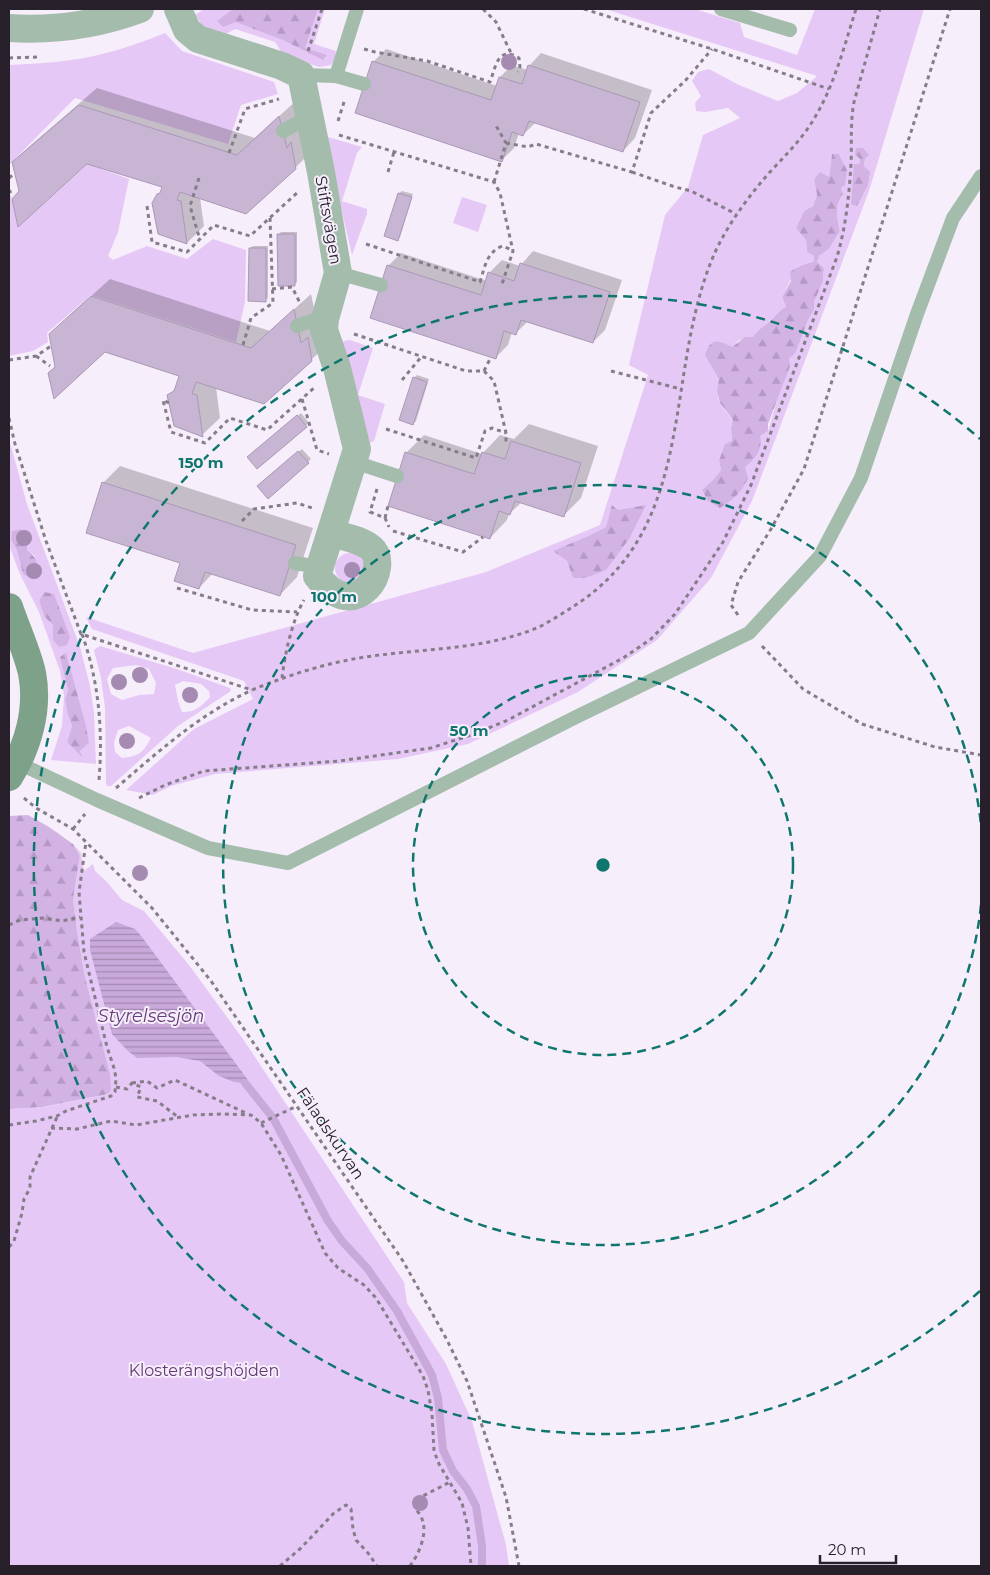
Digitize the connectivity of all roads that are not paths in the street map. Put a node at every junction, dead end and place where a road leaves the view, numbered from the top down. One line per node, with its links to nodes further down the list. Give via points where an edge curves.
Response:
1 (140, 9): 5 (street, via 76,27)
2 (178, 9): 9 (street, via 192,36 282,66)
3 (357, 9): 7 (lane)
4 (722, 9): 6 (lane)
5 (9, 28)
6 (790, 30)
7 (336, 76): 8 (lane); 9 (lane)
8 (364, 84)
9 (312, 109): 10 (lane); 12 (street, Stiftsvägen)
10 (283, 131)
11 (981, 176): 20 (lane, via 954,218 916,314 861,478 820,556 750,633 288,863 208,848 97,800)
12 (338, 273): 13 (lane); 14 (street, Stiftsvägen)
13 (381, 285)
14 (320, 323): 15 (lane); 16 (street, via 337,368 358,449)
15 (297, 326)
16 (354, 462): 17 (lane); 18 (street)
17 (397, 476)
18 (334, 524): 18 (street, via 310,569 326,588 349,596 360,594 369,587 376,574 377,560 373,549)
19 (9, 607): 20 (street, via 32,673 34,698 30,729)
20 (16, 779)

